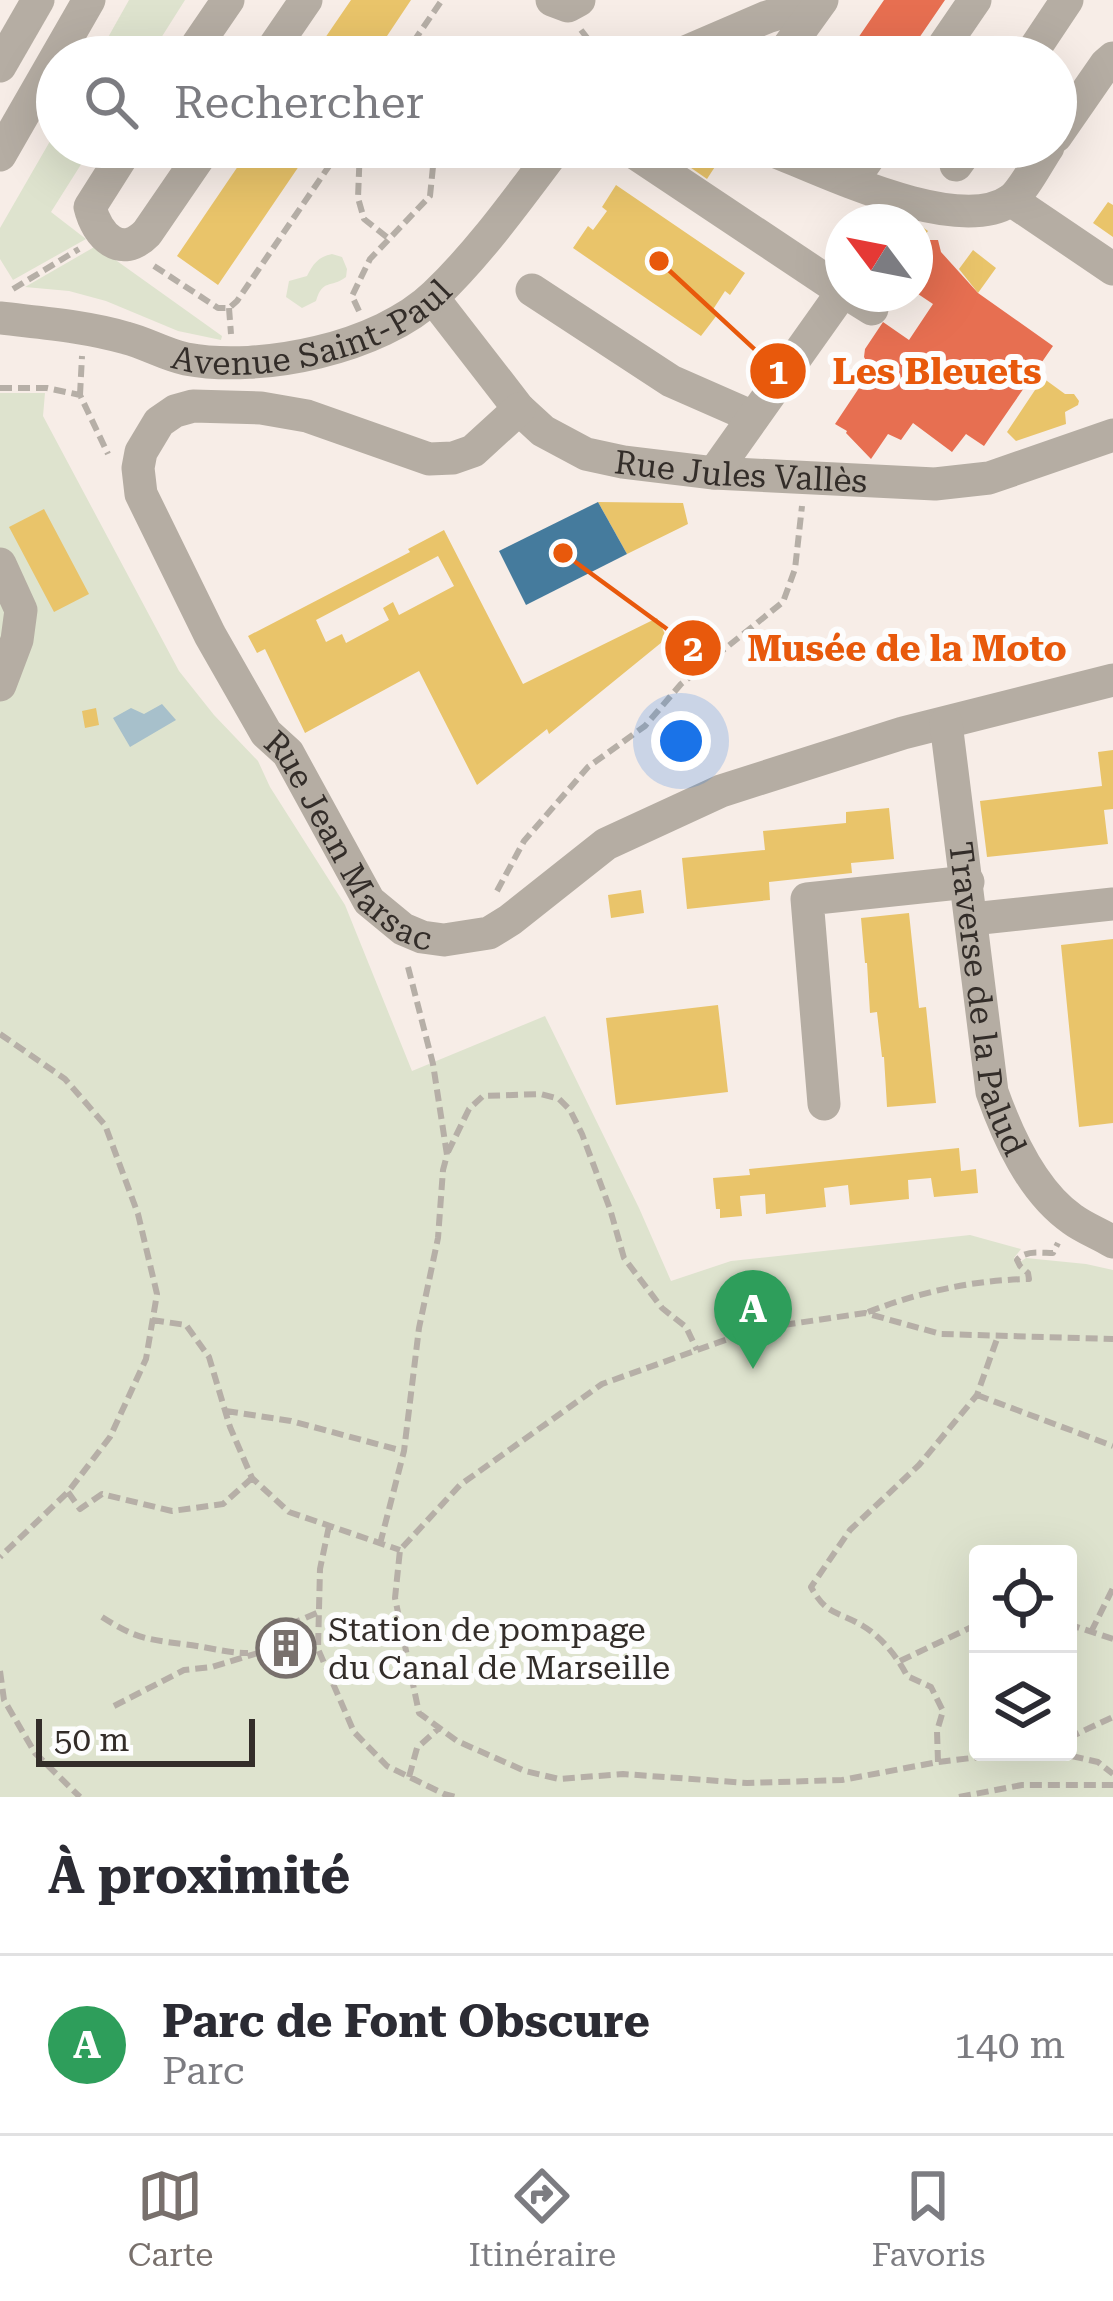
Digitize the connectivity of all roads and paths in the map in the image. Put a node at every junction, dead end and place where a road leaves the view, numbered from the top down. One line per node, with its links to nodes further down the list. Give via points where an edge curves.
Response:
1 (38, 0): 20 (street)
2 (89, 0): 11 (street)
3 (228, 0): 12 (street)
4 (306, 0): 13 (street)
5 (442, 0): 14 (path)
6 (552, 0): 7 (street)
7 (579, 0)
8 (821, 0): 15 (street); 16 (street)
9 (975, 0): 17 (street)
10 (1067, 0): 18 (street)
11 (68, 36)
12 (203, 36)
13 (281, 36)
14 (417, 36)
15 (722, 36)
16 (796, 36)
17 (951, 36)
18 (1043, 36)
19 (1113, 58): 22 (street)
20 (0, 66)
21 (36, 92): 23 (street)
22 (1077, 106)
23 (0, 155)
24 (115, 168): 37 (street, via 90,207 95,226)
25 (192, 168): 37 (street, via 137,243)
26 (328, 168): 44 (path)
27 (359, 168): 36 (path, via 364,219)
28 (433, 168): 36 (path, via 430,196)
29 (541, 168): 42 (street, Avenue Saint-Paul)
30 (658, 168): 39 (street)
31 (819, 168): 34 (street)
32 (862, 168): 34 (street)
33 (1033, 168): 35 (street)
34 (853, 181): 35 (street, via 947,212)
35 (1011, 200): 38 (street)
36 (389, 239): 41 (path)
37 (112, 240): 43 (path); 44 (path)
38 (1113, 269)
39 (825, 279)
40 (532, 290): 51 (street, via 671,381)
41 (352, 296)
42 (433, 298): 43 (street, Avenue Saint-Paul, via 376,334 255,363 186,359); 50 (street, Rue Jules Vallès)
43 (2, 306)
44 (229, 308): 46 (path)
45 (838, 312): 51 (street)
46 (232, 325)
47 (81, 367): 49 (path)
48 (0, 388): 49 (path)
49 (80, 395): 53 (path)
50 (519, 409): 54 (street, Rue Jules Vallès, via 586,454); 63 (street, Rue Jean Marsac, via 473,451 453,458 429,459 307,416 193,406 159,422 141,452 141,494 209,635)
51 (753, 417): 54 (street)
52 (1113, 435): 54 (street, Rue Jules Vallès, via 988,478 935,484)
53 (109, 454)
54 (714, 473)
55 (802, 511): 61 (path, via 783,602 588,767 524,842)
56 (0, 564): 58 (street, via 21,610)
57 (1113, 680): 59 (street, Rue Jean Marsac)
58 (0, 685)
59 (946, 723): 60 (street, Traverse de la Palud); 63 (street, Rue Jean Marsac, via 664,815 606,844 489,933 422,937)
60 (968, 882): 64 (street, Traverse de la Palud); 66 (street, via 807,899)
61 (494, 897)
62 (1113, 904): 64 (street)
63 (385, 916): 67 (path, via 405,957 433,1064)
64 (972, 919): 68 (street, Traverse de la Palud, via 992,1092 1003,1124 1048,1197)
65 (0, 1034): 71 (path, via 65,1079 105,1125 138,1214 157,1294)
66 (824, 1104)
67 (447, 1155): 74 (path, via 484,1096 560,1099 582,1134 624,1258); 78 (path)
68 (1109, 1238)
69 (1053, 1253): 70 (path, via 1020,1256 1029,1279 913,1294)
70 (865, 1313): 72 (path, via 941,1334); 74 (path, via 756,1329)
71 (152, 1320): 76 (path, via 186,1325 209,1357); 80 (path, via 146,1359 110,1438)
72 (998, 1336): 73 (path); 75 (path)
73 (1113, 1339)
74 (697, 1350): 83 (path, via 602,1384 460,1485)
75 (977, 1395): 77 (path); 93 (path, via 920,1465 850,1530 811,1587 822,1607 866,1628)
76 (226, 1411): 78 (path); 79 (path)
77 (1113, 1446)
78 (404, 1451): 82 (path)
79 (252, 1478): 80 (path, via 223,1504 172,1511 102,1494 80,1510); 81 (path, via 289,1512)
80 (68, 1492): 84 (path)
81 (329, 1526): 82 (path); 86 (path)
82 (380, 1544): 83 (path)
83 (400, 1550): 97 (path, via 395,1598 406,1656 419,1713)
84 (0, 1557)
85 (1113, 1588): 90 (path)
86 (319, 1612): 92 (path, via 278,1630); 103 (path, via 318,1649 354,1732)
87 (102, 1617): 92 (path, via 157,1642)
88 (1077, 1627): 90 (path)
89 (969, 1628): 93 (path)
90 (1091, 1632): 91 (path)
91 (1113, 1639)
92 (258, 1653): 95 (path, via 184,1670)
93 (900, 1661): 101 (path, via 907,1676 931,1687 943,1712)
94 (0, 1672): 105 (path, via 4,1700 35,1753)
95 (114, 1706)
96 (1113, 1717): 98 (path)
97 (439, 1728): 101 (path, via 525,1771 560,1779 842,1780); 103 (path, via 417,1748)
98 (1077, 1734)
99 (1077, 1757): 102 (path)
100 (969, 1758): 101 (path)
101 (938, 1762)
102 (1113, 1774)
103 (410, 1777): 106 (path)
104 (1113, 1786): 107 (path, via 1022,1784)
105 (80, 1797)
106 (457, 1797)
107 (959, 1797)

